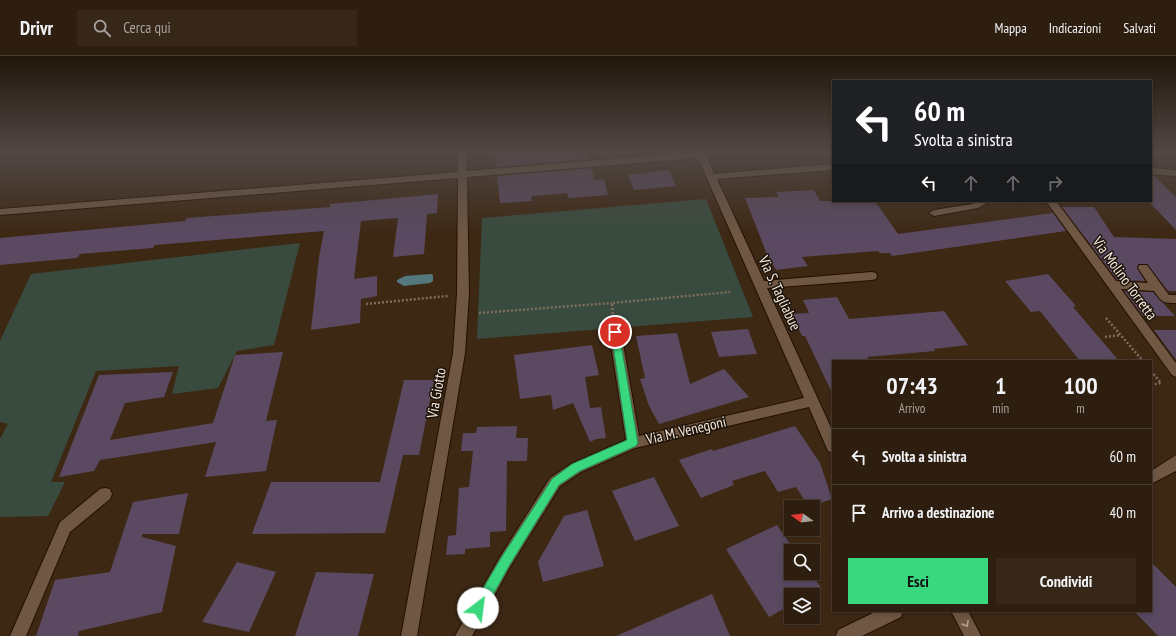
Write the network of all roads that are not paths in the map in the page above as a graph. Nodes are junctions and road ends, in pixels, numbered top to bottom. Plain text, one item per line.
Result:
1 (401, 179) edge
2 (463, 179) edge
3 (712, 179) edge
4 (983, 202) edge
5 (1052, 202) edge
6 (0, 212) edge
7 (934, 213) dead end
8 (1143, 268) dead end
9 (872, 276) dead end
10 (760, 285) junction
11 (1111, 285) junction
12 (1157, 287) junction
13 (1176, 299) edge
14 (615, 332) road end
15 (1176, 372) edge
16 (812, 401) junction
17 (633, 443) junction
18 (832, 445) edge
19 (1174, 466) edge
20 (1152, 477) edge
21 (105, 494) dead end
22 (893, 612) edge
23 (960, 612) edge
24 (18, 636) edge
25 (409, 636) edge
26 (463, 636) edge
27 (844, 636) edge
28 (973, 636) edge

1 - 6 street
2 - 25 street, Via Giotto
3 - 10 street, Via S. Tagliabue
4 - 7 street
5 - 11 street, Via Molino Torretta
8 - 12 street
9 - 10 street
10 - 16 street, Via S. Tagliabue
11 - 12 street
11 - 15 street, Via Molino Torretta
12 - 13 street
14 - 17 street
16 - 17 street, Via M. Venegoni
16 - 18 street, Via S. Tagliabue
17 - 26 street, Via M. Venegoni
19 - 20 street
21 - 24 street
22 - 27 street
23 -> 28 street

